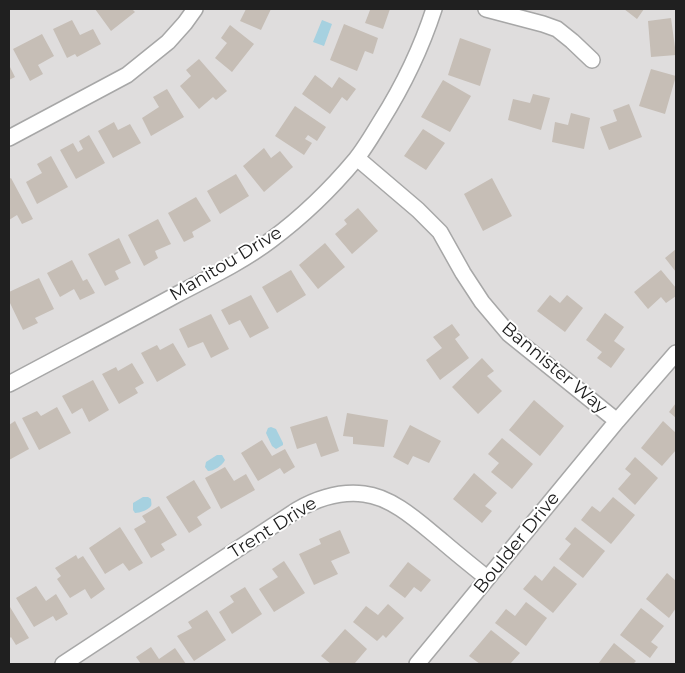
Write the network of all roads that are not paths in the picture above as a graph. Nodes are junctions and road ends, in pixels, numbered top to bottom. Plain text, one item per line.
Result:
1 (195, 9) edge
2 (434, 9) edge
3 (486, 9) edge
4 (592, 60) dead end
5 (9, 138) edge
6 (356, 158) junction
7 (676, 353) edge
8 (9, 384) edge
9 (617, 421) junction
10 (487, 578) junction
11 (63, 664) edge
12 (417, 664) edge

1 - 5 street
2 - 6 street, Manitou Drive
3 - 4 street
6 - 8 street, Manitou Drive
6 - 9 street, Bannister Way
7 - 9 street, Boulder Drive
9 - 10 street, Boulder Drive
10 - 11 street, Trent Drive
10 - 12 street, Boulder Drive

